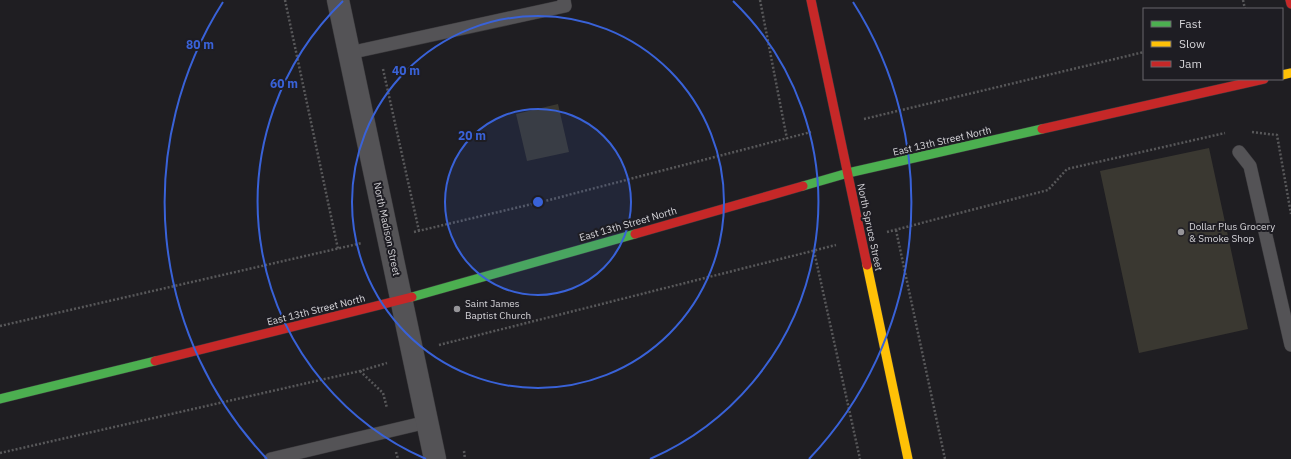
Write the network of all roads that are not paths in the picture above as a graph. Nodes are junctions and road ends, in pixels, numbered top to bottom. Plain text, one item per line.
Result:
1 (338, 0) edge
2 (564, 0) edge
3 (810, 0) edge
4 (1290, 0) edge
5 (1291, 4) edge
6 (349, 53) junction
7 (1260, 80) edge
8 (1239, 152) dead end
9 (848, 173) junction
10 (402, 300) junction
11 (1288, 315) edge
12 (1291, 345) edge
13 (0, 399) edge
14 (427, 422) junction
15 (271, 459) edge
16 (435, 459) edge
17 (908, 459) edge

1 - 6 street, North Madison Street
2 - 6 lane
3 - 9 main road, North Spruce Street
4 - 5 main road
6 - 10 street, North Madison Street
7 - 9 main road, East 13th Street North
8 - 11 lane
9 - 10 main road, East 13th Street North
9 - 17 main road, North Spruce Street
10 - 13 main road, East 13th Street North
10 - 14 street, North Madison Street
11 - 12 lane
14 - 15 lane
14 - 16 street, North Madison Street

